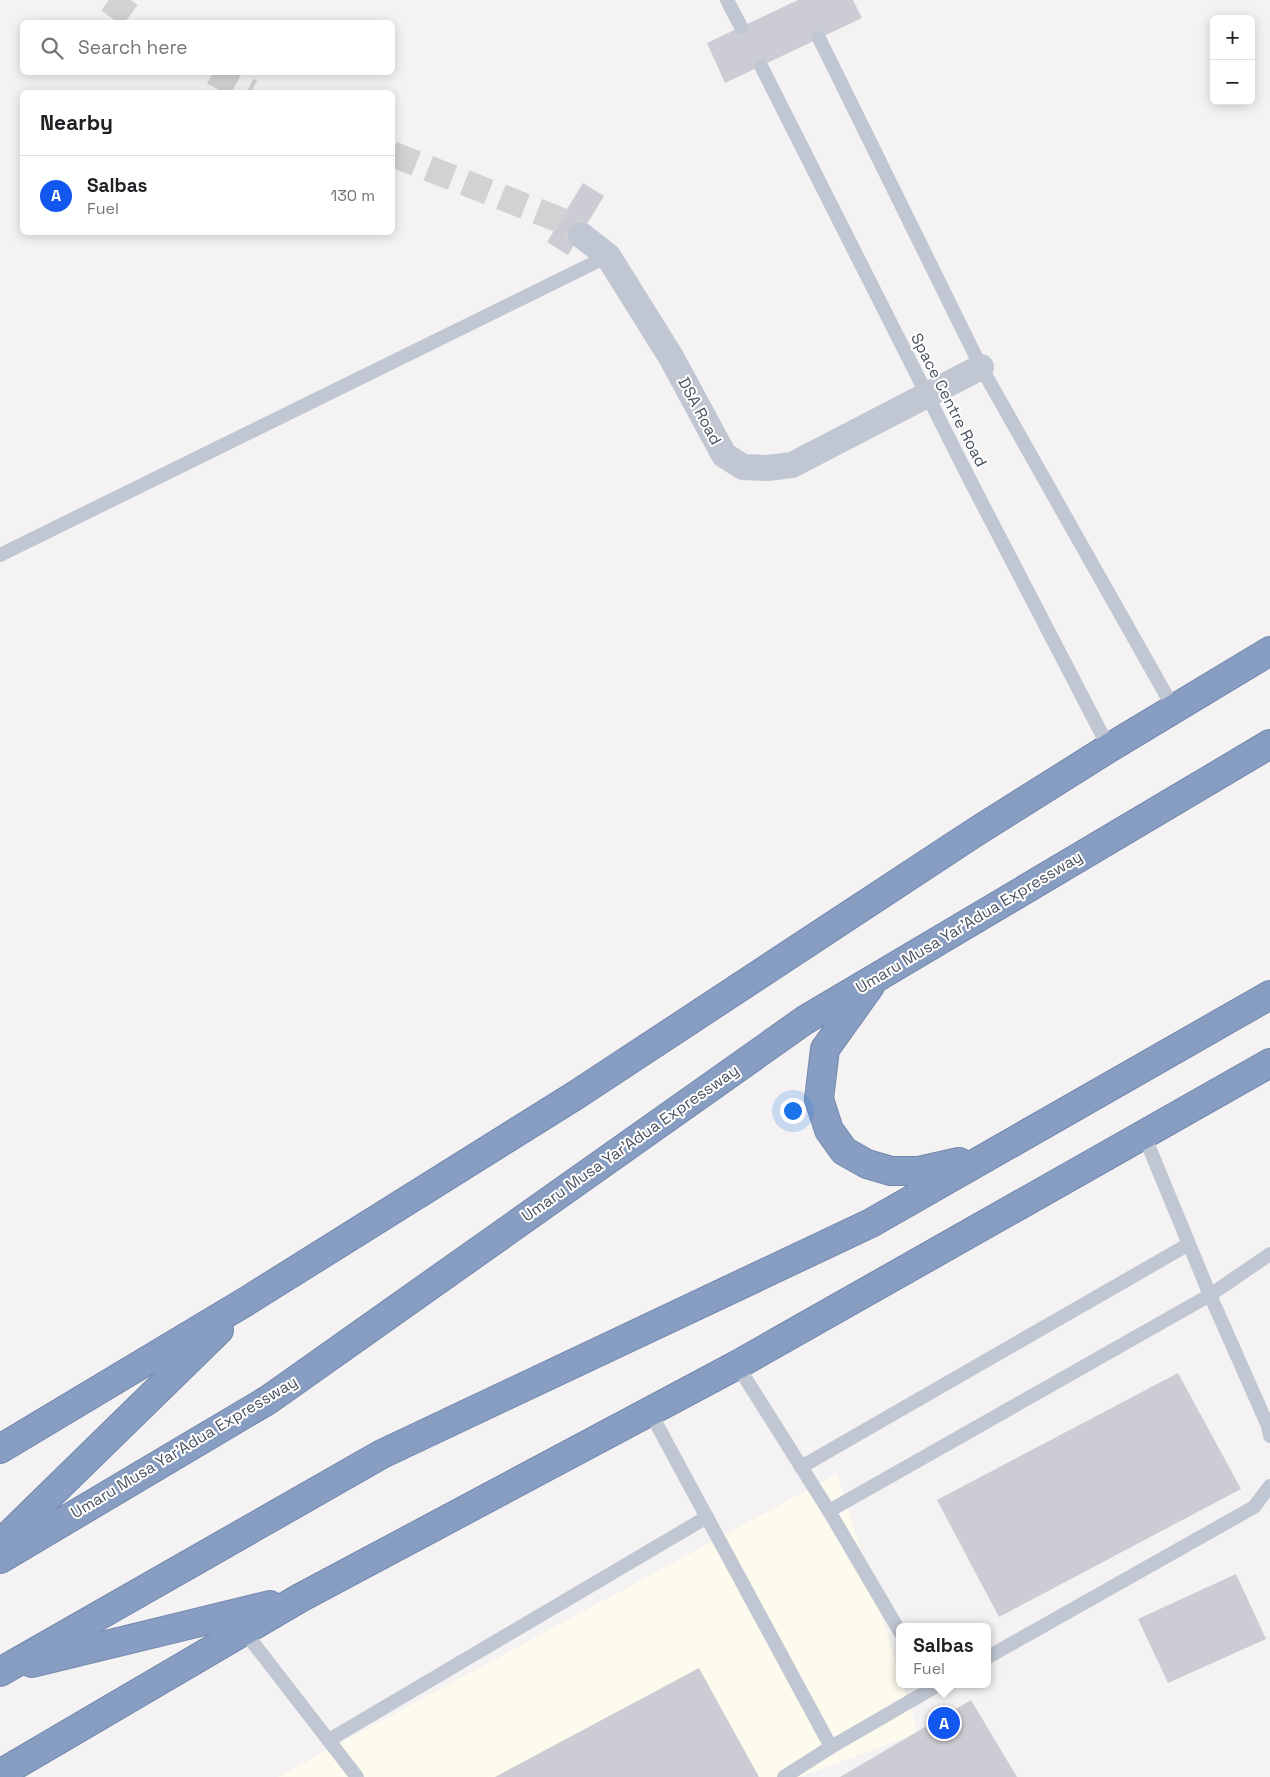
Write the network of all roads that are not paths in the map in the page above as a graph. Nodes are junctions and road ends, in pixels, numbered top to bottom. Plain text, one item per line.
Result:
1 (728, 0) edge
2 (741, 27) dead end
3 (819, 38) dead end
4 (761, 66) dead end
5 (580, 235) tunnel mouth
6 (608, 256) junction
7 (981, 366) junction
8 (927, 395) junction
9 (0, 555) edge
10 (1270, 651) edge
11 (1174, 709) junction
12 (1270, 744) edge
13 (1109, 748) junction
14 (877, 977) junction
15 (1270, 995) edge
16 (1270, 1062) edge
17 (1144, 1135) junction
18 (988, 1156) junction
19 (1189, 1244) junction
20 (1270, 1254) edge
21 (1210, 1295) junction
22 (250, 1299) junction
23 (737, 1365) junction
24 (650, 1412) junction
25 (1270, 1436) edge
26 (0, 1448) edge
27 (801, 1467) junction
28 (1270, 1486) edge
29 (829, 1511) junction
30 (707, 1517) junction
31 (0, 1544) edge
32 (0, 1559) edge
33 (300, 1598) junction
34 (896, 1625) edge
35 (244, 1631) junction
36 (991, 1655) edge
37 (1, 1671) edge
38 (930, 1688) edge
39 (329, 1740) junction
40 (831, 1747) junction
41 (0, 1774) edge
42 (357, 1777) edge
43 (784, 1777) edge

1 - 2 lane
3 - 7 lane
4 - 8 lane, Space Centre Road
5 - 6 street, DSA Road
6 - 8 street, DSA Road
6 - 9 lane
7 - 8 street, DSA Road
7 - 11 lane
8 - 13 lane, Space Centre Road
10 - 11 highway
11 - 13 highway
12 - 14 highway, Umaru Musa Yar'Adua Expressway
13 - 22 highway
14 - 18 highway
14 - 32 highway, Umaru Musa Yar'Adua Expressway
15 - 18 highway
16 - 17 highway
17 - 19 lane
17 - 23 highway
18 - 37 highway
19 - 21 lane
19 - 27 lane
20 - 21 lane
21 - 25 lane
21 - 29 lane
22 - 26 highway
22 - 31 highway
23 - 24 highway
23 - 27 lane
24 - 30 lane
24 - 33 highway
27 - 29 lane
28 - 36 lane
29 - 34 lane
30 - 39 lane
30 - 40 lane
33 - 35 highway
33 - 37 highway
35 - 39 lane
35 - 41 highway
38 - 40 lane
39 - 42 lane
40 - 43 lane

